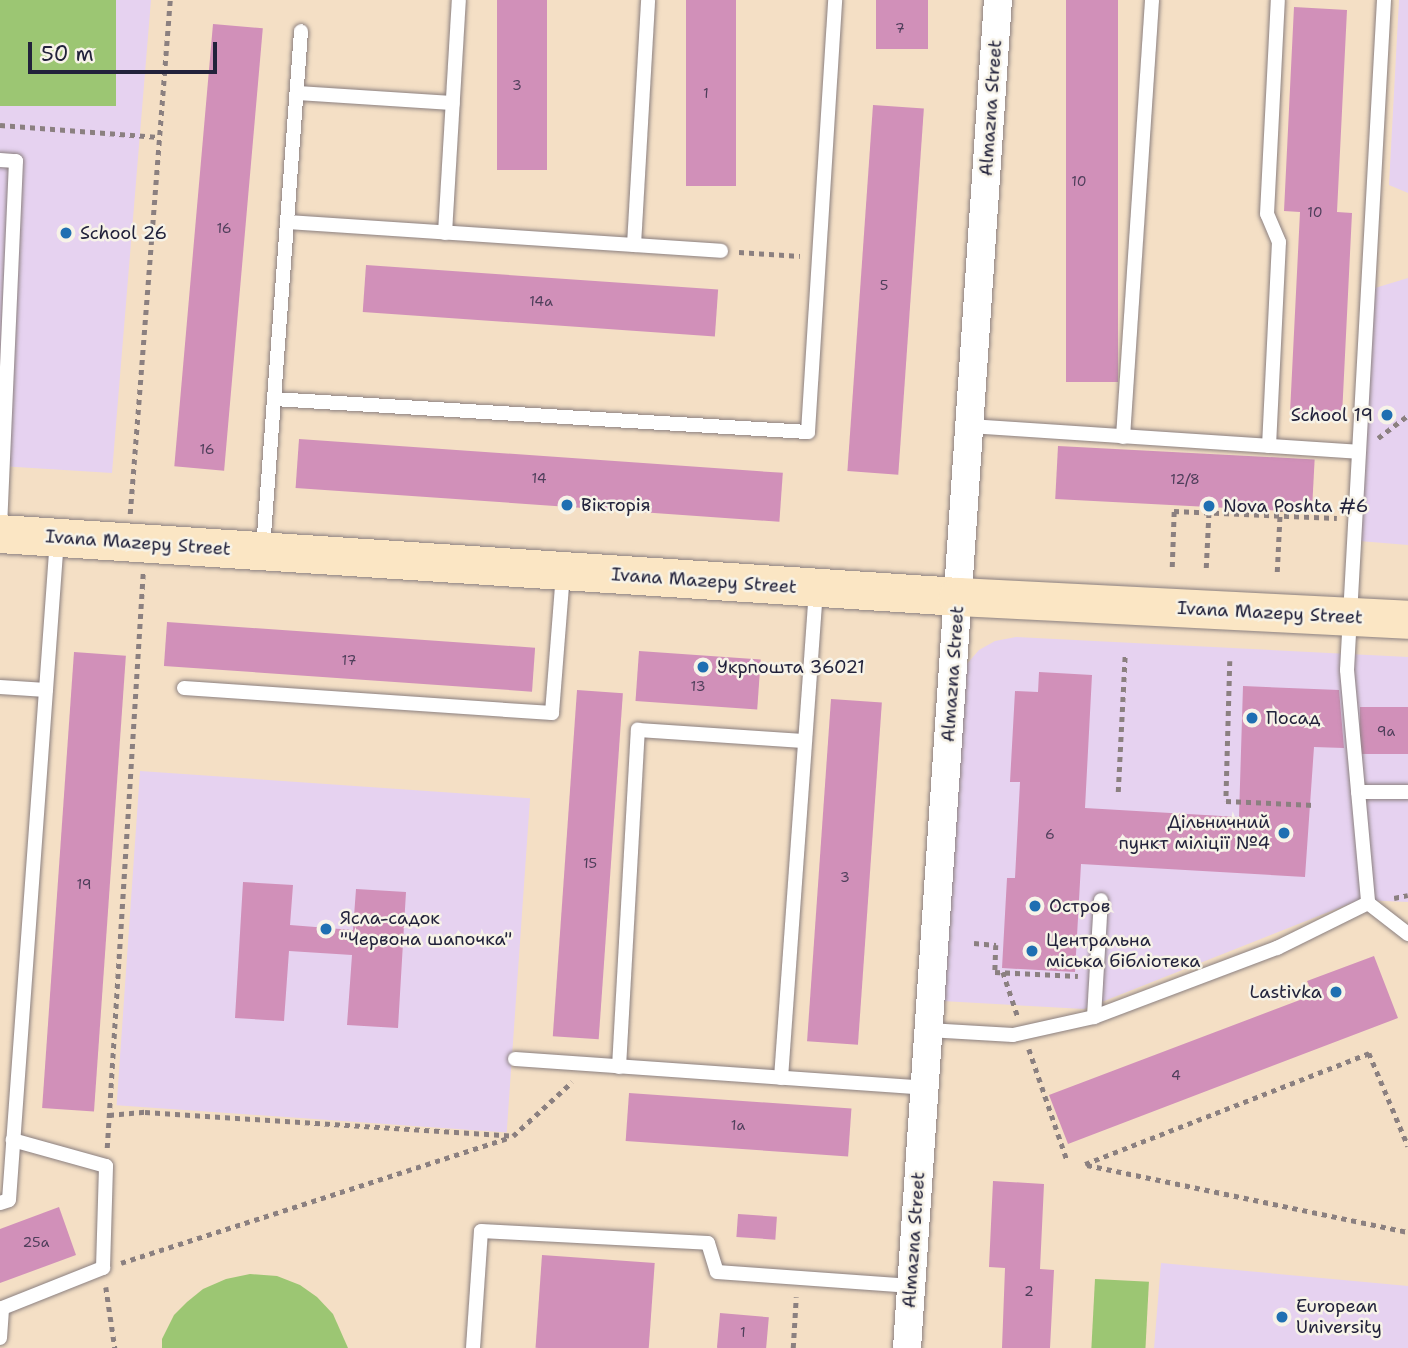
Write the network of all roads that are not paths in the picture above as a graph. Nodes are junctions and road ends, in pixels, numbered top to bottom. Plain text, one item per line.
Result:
1 (459, 0) edge
2 (648, 0) edge
3 (835, 0) edge
4 (998, 0) edge
5 (1152, 0) edge
6 (1278, 0) edge
7 (1384, 0) edge
8 (301, 31) dead end
9 (297, 93) junction
10 (453, 103) junction
11 (0, 160) edge
12 (288, 222) junction
13 (445, 233) junction
14 (634, 245) junction
15 (721, 251) road end
16 (274, 399) junction
17 (970, 426) junction
18 (3, 427) edge
19 (1124, 437) junction
20 (1269, 446) junction
21 (1358, 452) junction
22 (0, 532) edge
23 (57, 538) junction
24 (263, 552) junction
25 (563, 571) junction
26 (816, 588) junction
27 (958, 597) junction
28 (1348, 617) junction
29 (1408, 620) edge
30 (0, 687) edge
31 (184, 688) dead end
32 (46, 690) junction
33 (804, 741) junction
34 (1358, 792) junction
35 (1408, 792) edge
36 (1101, 901) dead end
37 (1368, 903) junction
38 (1408, 934) edge
39 (1094, 1017) junction
40 (928, 1030) junction
41 (515, 1059) dead end
42 (619, 1067) junction
43 (781, 1077) junction
44 (925, 1088) junction
45 (13, 1140) junction
46 (0, 1203) edge
47 (911, 1286) junction
48 (1, 1309) edge
49 (0, 1338) edge
50 (473, 1348) edge
51 (907, 1348) edge

1 - 10 lane
2 - 14 lane
3 - 16 lane
4 - 17 street, Almazna Street
5 - 19 lane
6 - 20 lane
7 - 21 lane
8 - 9 lane
9 - 10 lane
9 - 12 lane
10 - 13 lane
11 - 18 lane
12 - 13 lane
12 - 16 lane
13 - 14 lane
14 - 15 lane
16 - 24 lane
17 - 19 lane
17 - 27 street, Almazna Street
18 - 22 lane
19 - 20 lane
20 - 21 lane
21 - 28 lane
22 - 23 main road, Ivana Mazepy Street
23 - 24 main road, Ivana Mazepy Street
23 - 32 lane
24 - 25 main road, Ivana Mazepy Street
25 - 26 main road, Ivana Mazepy Street
25 - 31 lane
26 - 27 main road, Ivana Mazepy Street
26 - 33 lane
27 - 28 main road, Ivana Mazepy Street
27 - 40 street, Almazna Street
28 - 29 main road, Ivana Mazepy Street
28 - 34 lane
30 - 32 lane
32 - 45 lane
33 - 42 lane
33 - 43 lane
34 - 35 lane
34 - 37 lane
36 - 39 lane
37 - 38 lane
37 - 39 lane
39 - 40 lane
40 - 44 street, Almazna Street
41 - 42 lane
42 - 43 lane
43 - 44 lane
44 - 47 street, Almazna Street
45 - 46 lane
45 - 48 lane
47 - 50 lane
47 - 51 street, Almazna Street
48 - 49 lane

